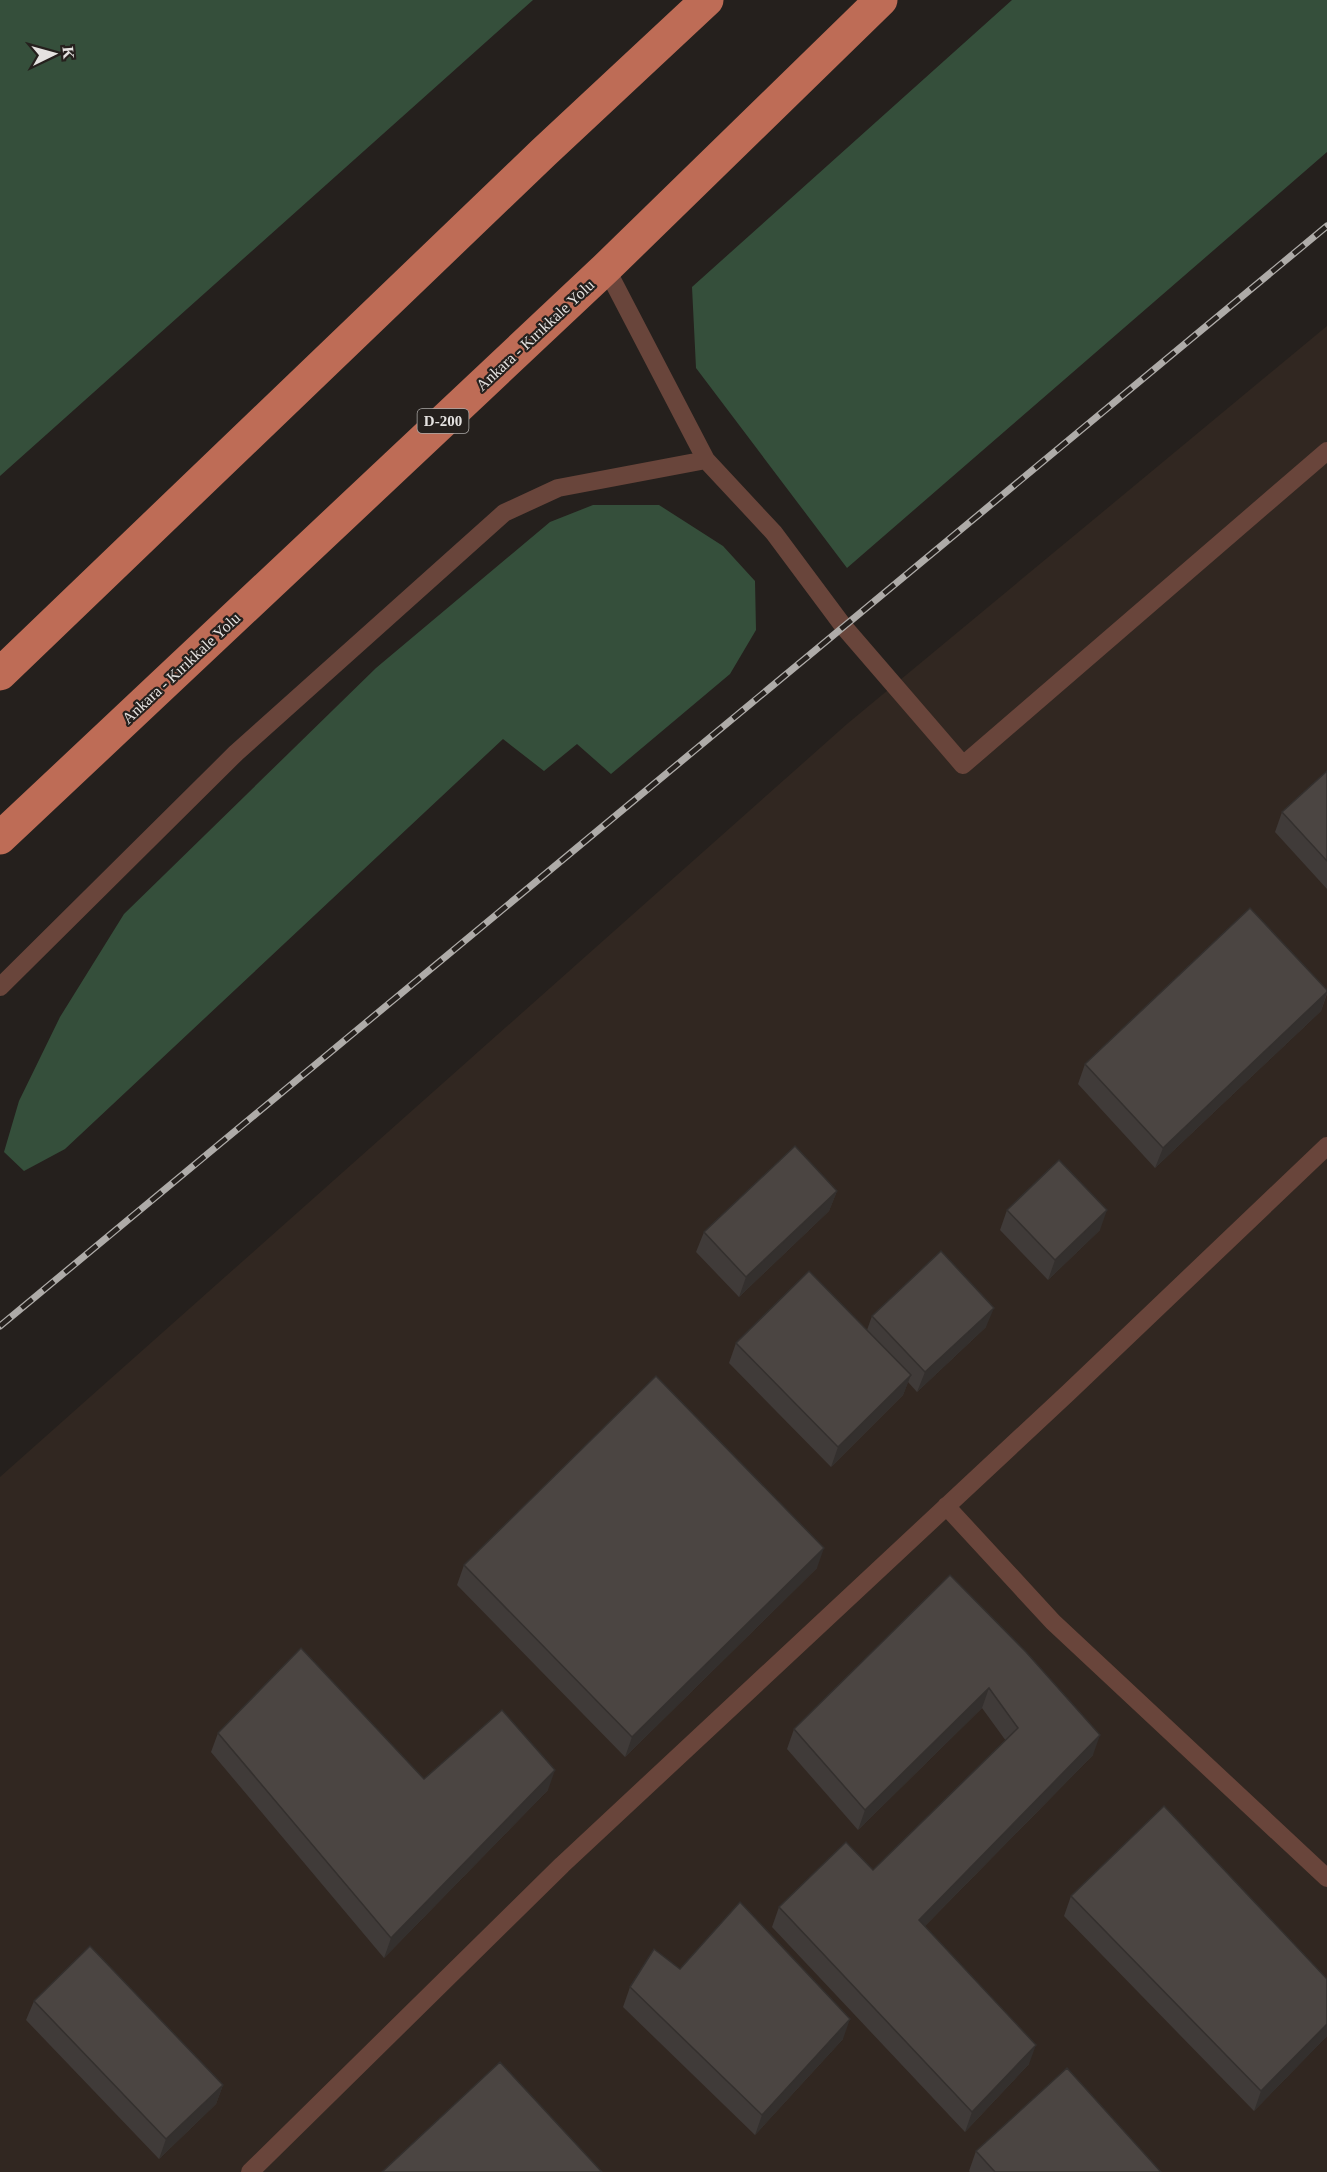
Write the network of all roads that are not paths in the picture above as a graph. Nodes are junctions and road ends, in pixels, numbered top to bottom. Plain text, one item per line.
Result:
1 (707, 0) edge
2 (881, 0) edge
3 (606, 268) junction
4 (1327, 451) edge
5 (706, 460) junction
6 (0, 674) edge
7 (0, 838) edge
8 (0, 987) edge
9 (1327, 1146) edge
10 (946, 1506) junction
11 (1327, 1878) edge
12 (250, 2172) edge

1 - 6 highway
2 - 3 highway, Ankara - Kırıkkale Yolu / D-200
3 - 5 lane
3 - 7 highway, Ankara - Kırıkkale Yolu / D-200
4 - 5 lane
5 - 8 lane
9 - 10 lane
10 - 11 lane
10 - 12 lane

